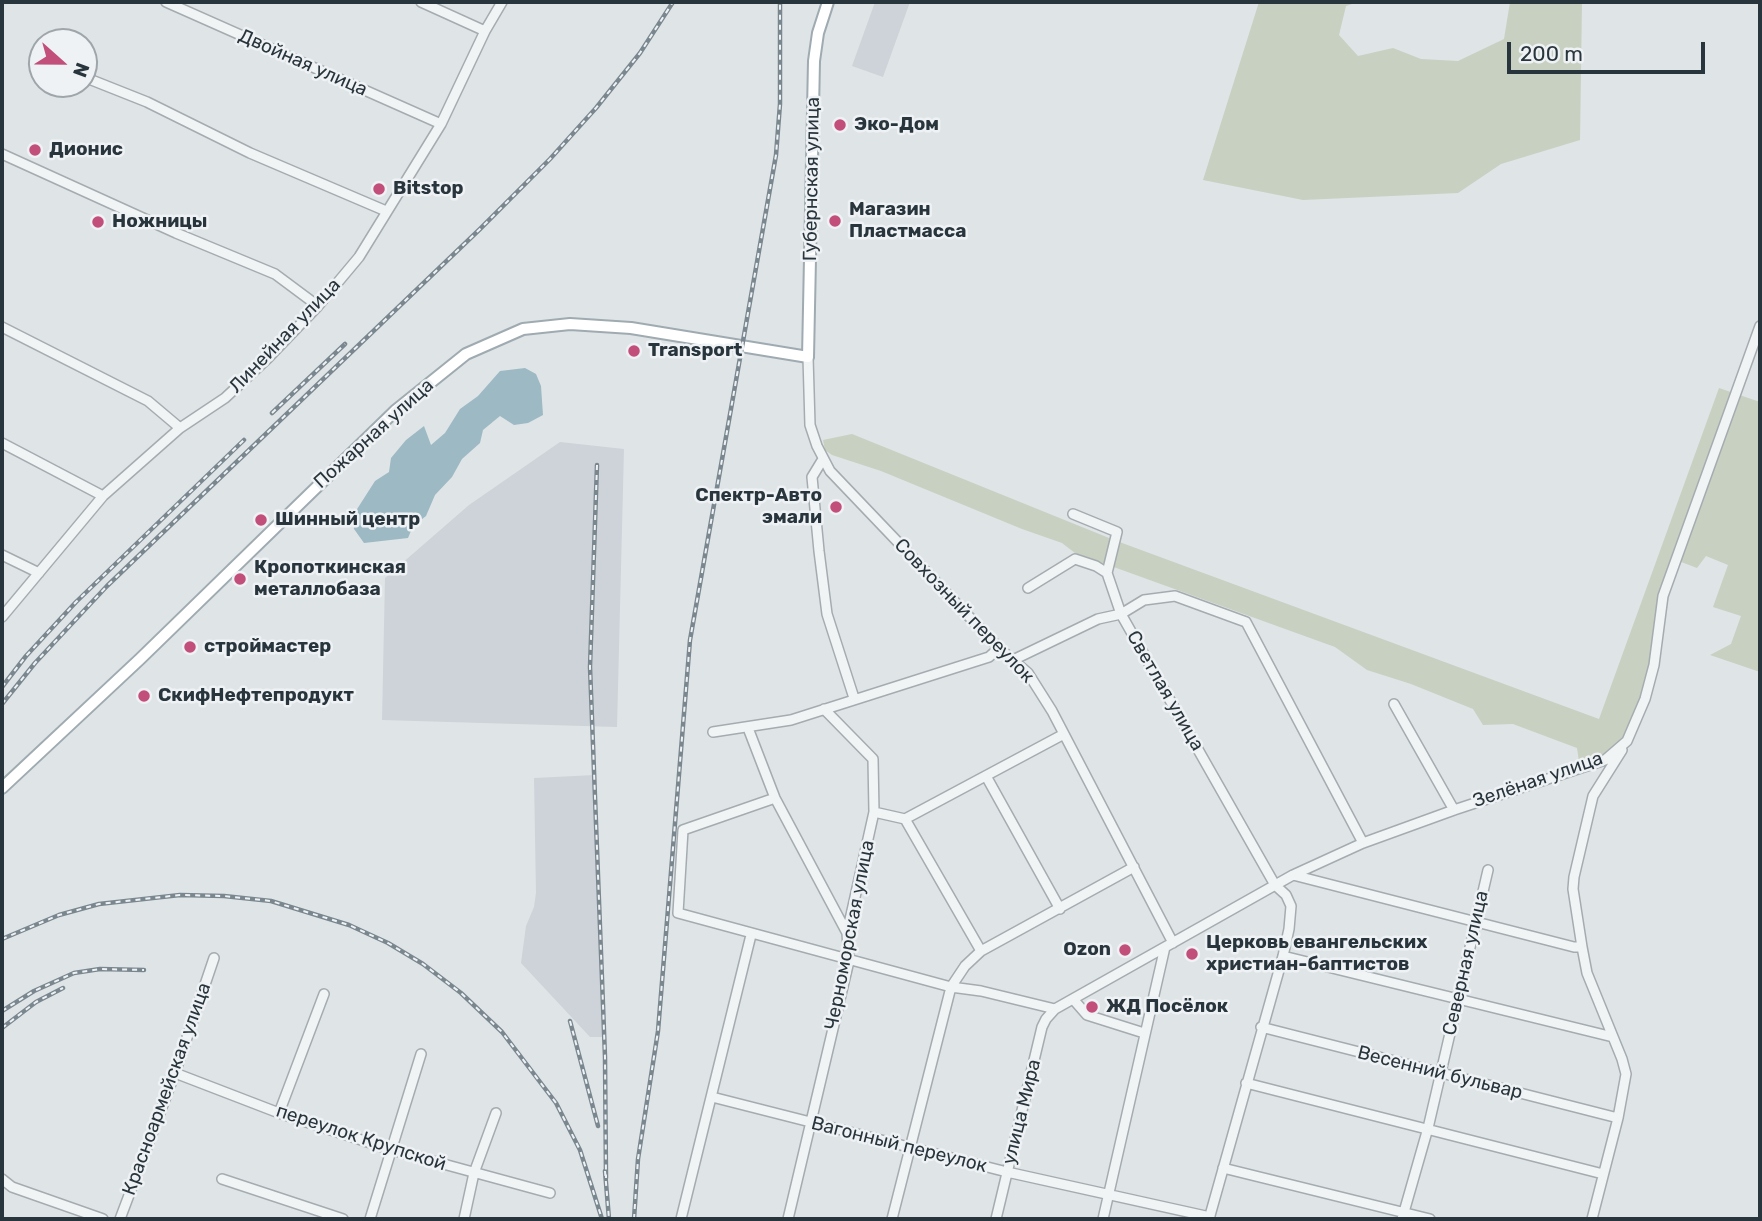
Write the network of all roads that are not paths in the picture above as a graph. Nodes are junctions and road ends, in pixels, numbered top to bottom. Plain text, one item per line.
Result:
1 (166, 2) edge
2 (421, 2) edge
3 (502, 2) edge
4 (828, 2) edge
5 (485, 31) junction
6 (98, 83) edge
7 (441, 124) junction
8 (2, 154) edge
9 (386, 211) junction
10 (318, 306) junction
11 (1760, 326) edge
12 (2, 327) edge
13 (808, 357) junction
14 (180, 428) junction
15 (2, 443) edge
16 (823, 459) junction
17 (103, 496) junction
18 (1073, 514) dead end
19 (2, 555) edge
20 (39, 573) junction
21 (1107, 573) junction
22 (1028, 588) dead end
23 (1121, 614) junction
24 (2, 617) edge
25 (999, 648) junction
26 (1013, 660) junction
27 (854, 698) junction
28 (1394, 704) dead end
29 (824, 709) junction
30 (748, 727) junction
31 (713, 732) dead end
32 (1064, 734) junction
33 (1627, 741) junction
34 (986, 776) junction
35 (2, 788) edge
36 (775, 798) junction
37 (1454, 810) junction
38 (874, 812) junction
39 (905, 819) junction
40 (1363, 843) junction
41 (1134, 867) junction
42 (1488, 870) dead end
43 (1293, 875) junction
44 (1275, 885) junction
45 (1060, 909) junction
46 (1475, 923) junction
47 (848, 933) junction
48 (751, 935) junction
49 (1169, 945) junction
50 (1578, 947) junction
51 (981, 951) junction
52 (1283, 956) junction
53 (214, 958) dead end
54 (849, 961) junction
55 (951, 987) junction
56 (324, 994) dead end
57 (1073, 999) junction
58 (1458, 1000) junction
59 (1055, 1009) junction
60 (1261, 1027) junction
61 (1144, 1033) junction
62 (1612, 1037) junction
63 (421, 1054) dead end
64 (175, 1073) junction
65 (1440, 1073) junction
66 (1247, 1083) junction
67 (712, 1097) junction
68 (279, 1112) junction
69 (496, 1113) dead end
70 (1618, 1118) junction
71 (811, 1123) junction
72 (1428, 1128) junction
73 (908, 1147) junction
74 (392, 1150) junction
75 (1223, 1168) junction
76 (1007, 1172) junction
77 (474, 1173) junction
78 (1603, 1174) junction
79 (2, 1179) edge
80 (222, 1179) dead end
81 (550, 1193) dead end
82 (1109, 1195) junction
83 (1403, 1216) edge
84 (1209, 1218) edge
85 (103, 1219) edge
86 (120, 1219) edge
87 (343, 1219) edge
88 (370, 1219) edge
89 (464, 1219) edge
90 (681, 1219) edge
91 (788, 1219) edge
92 (892, 1219) edge
93 (996, 1219) edge
94 (1103, 1219) edge
95 (1430, 1219) edge
96 (1592, 1219) edge

1 - 7 street, Двойная улица
2 - 5 street
3 - 5 street, Линейная улица
4 - 13 main road, Губернская улица
5 - 7 street, Линейная улица
6 - 9 street
7 - 9 street, Линейная улица
8 - 10 street
9 - 10 street, Линейная улица
10 - 14 street, Линейная улица
11 - 33 street, Зелёная улица
12 - 14 street
13 - 16 street, Совхозный переулок
13 - 35 main road, Пожарная улица
14 - 17 street, Линейная улица
15 - 17 street
16 - 25 street, Совхозный переулок
16 - 27 street
17 - 20 street, Линейная улица
18 - 21 street
19 - 20 street
20 - 24 street, Линейная улица
21 - 22 street
21 - 23 street, Светлая улица
23 - 26 street
23 - 40 street
23 - 44 street, Светлая улица
25 - 26 street, Совхозный переулок
25 - 27 street
26 - 32 street, Совхозный переулок
27 - 29 street
28 - 37 street
29 - 30 street
29 - 38 street, Черноморская улица
30 - 31 street
30 - 36 street
32 - 34 street
32 - 41 street, Совхозный переулок
33 - 37 street, Зелёная улица
33 - 50 street
34 - 39 street
34 - 45 street
36 - 47 street
36 - 48 street
37 - 40 street, Зелёная улица
38 - 39 street
38 - 47 street, Черноморская улица
39 - 51 street
40 - 43 street, Зелёная улица
41 - 45 street
41 - 49 street, Совхозный переулок
42 - 46 street, Северная улица
43 - 44 street, Зелёная улица
43 - 46 street
44 - 49 street, Зелёная улица
44 - 52 street, Светлая улица
45 - 51 street
46 - 50 street
46 - 58 street, Северная улица
47 - 54 street, Черноморская улица
48 - 54 street
48 - 67 street
49 - 57 street, Зелёная улица
49 - 61 street
50 - 62 street
51 - 55 street
52 - 58 street
52 - 60 street, Светлая улица
53 - 64 street, Красноармейская улица
54 - 55 street
54 - 71 street, Черноморская улица
55 - 59 street
55 - 73 street
56 - 68 street
57 - 59 street, Зелёная улица
57 - 61 street
58 - 62 street
58 - 65 street, Северная улица
59 - 76 street, улица Мира
60 - 65 street, Весенний бульвар
60 - 66 street, Светлая улица
61 - 82 street
62 - 70 street
63 - 74 street
64 - 68 street, переулок Крупской
64 - 86 street, Красноармейская улица
65 - 70 street, Весенний бульвар
65 - 72 street, Северная улица
66 - 72 street
66 - 75 street, Светлая улица
67 - 71 street, Вагонный переулок
67 - 90 street
68 - 74 street, переулок Крупской
69 - 77 street
70 - 78 street
71 - 73 street, Вагонный переулок
71 - 91 street, Черноморская улица
72 - 78 street
72 - 83 street, Северная улица
73 - 76 street, Вагонный переулок
73 - 92 street
74 - 77 street, переулок Крупской
74 - 88 street
75 - 83 street
75 - 84 street, Светлая улица
76 - 82 street, Вагонный переулок
76 - 93 street, улица Мира
77 - 81 street, переулок Крупской
77 - 89 street
78 - 96 street
79 - 85 street
80 - 87 street
82 - 84 street, Вагонный переулок
82 - 94 street
83 - 95 street

